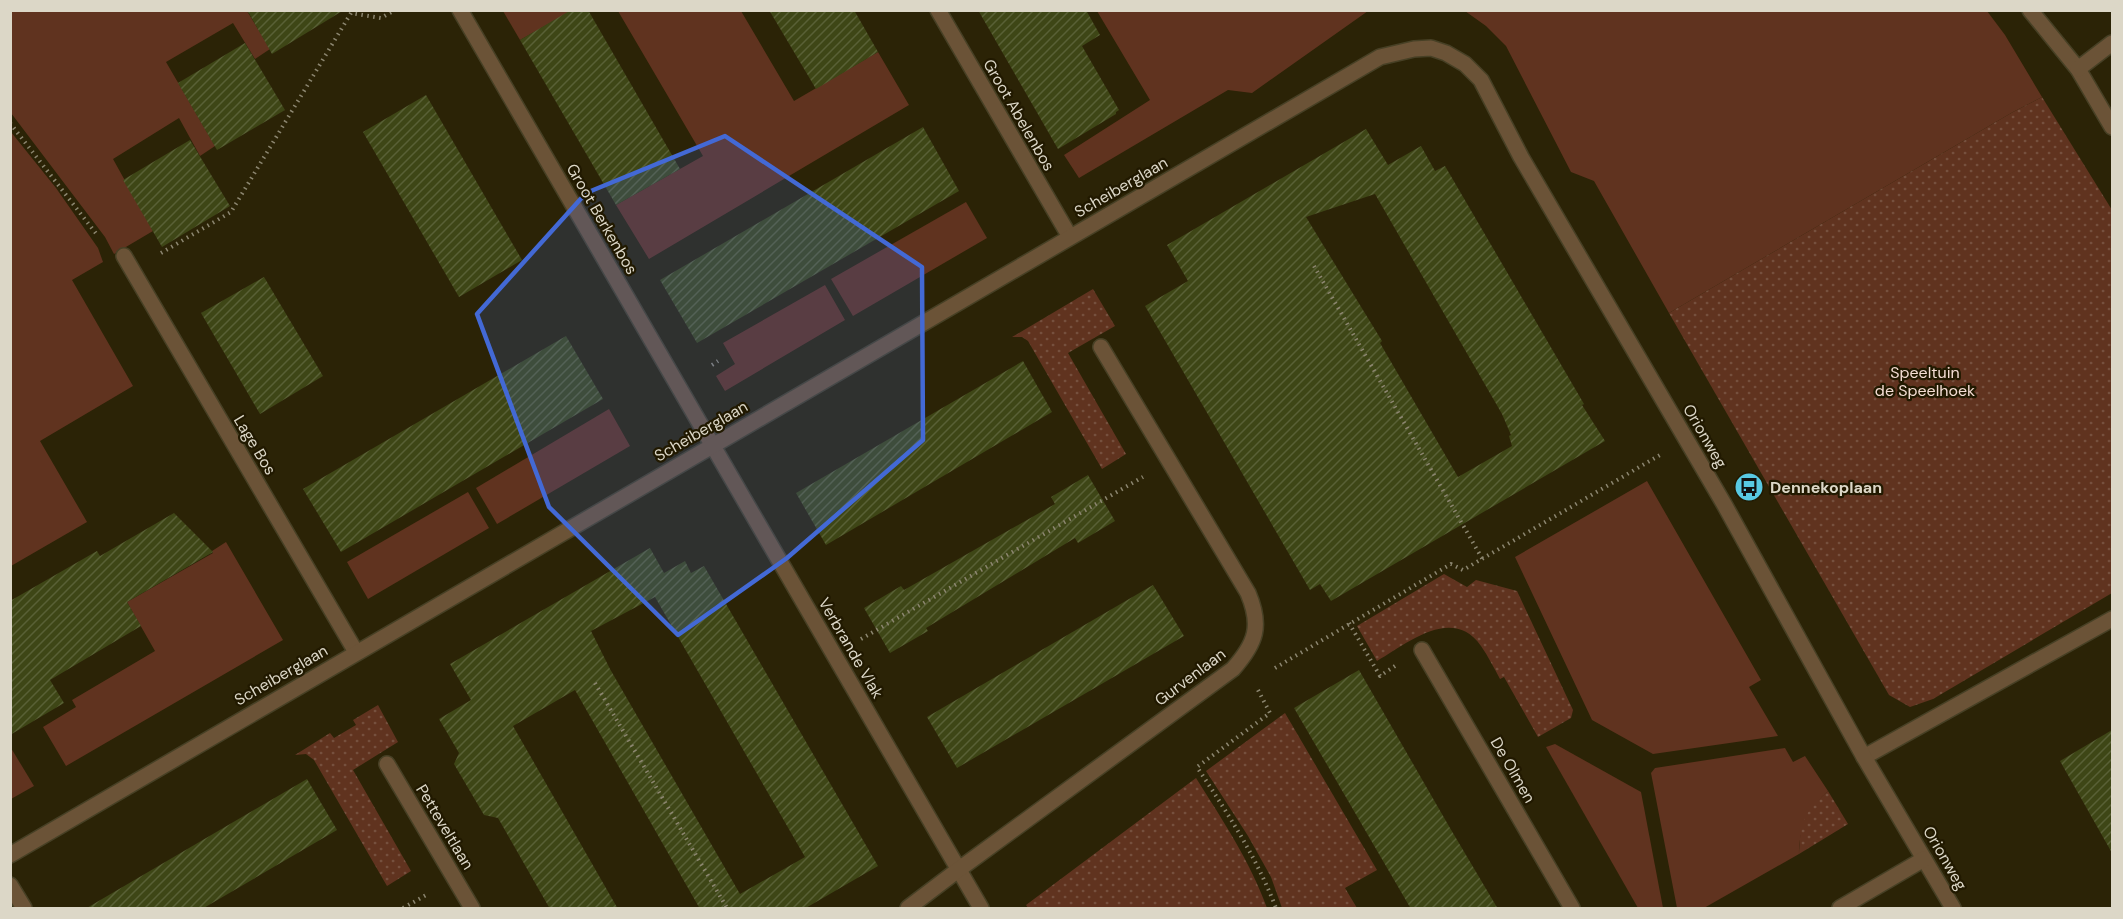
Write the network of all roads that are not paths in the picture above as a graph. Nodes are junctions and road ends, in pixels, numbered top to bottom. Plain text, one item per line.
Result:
1 (460, 10) edge
2 (938, 10) edge
3 (2030, 10) edge
4 (2112, 43) edge
5 (1414, 49) joint
6 (2078, 69) junction
7 (2112, 128) edge
8 (1070, 237) junction
9 (124, 256) road end
10 (1101, 347) dead end
11 (713, 445) junction
12 (2111, 624) edge
13 (1422, 650) dead end
14 (356, 652) junction
15 (1864, 757) junction
16 (387, 764) dead end
17 (10, 855) edge
18 (1924, 859) junction
19 (958, 870) junction
20 (10, 885) edge
21 (24, 909) edge
22 (472, 909) edge
23 (908, 909) edge
24 (981, 909) edge
25 (1572, 909) edge
26 (1840, 909) edge
27 (1953, 909) edge

1 - 11 street, Groot Berkenbos
2 - 8 street, Groot Abelenbos
3 - 6 street
4 - 6 street
5 - 8 street, Scheiberglaan
5 - 15 street, Orionweg
6 - 7 street
8 - 11 street, Scheiberglaan
9 - 14 street, Lage Bos
10 - 19 street, Gurvenlaan
11 - 14 street, Scheiberglaan
11 - 19 street, Verbrande Vlak
12 - 15 street
13 - 25 street, De Olmen
14 - 17 street, Scheiberglaan
15 - 18 street, Orionweg
16 - 22 street, Petteveltlaan
18 - 26 street
18 - 27 street, Orionweg
19 - 23 street
19 - 24 street, Verbrande Vlak
20 - 21 street

